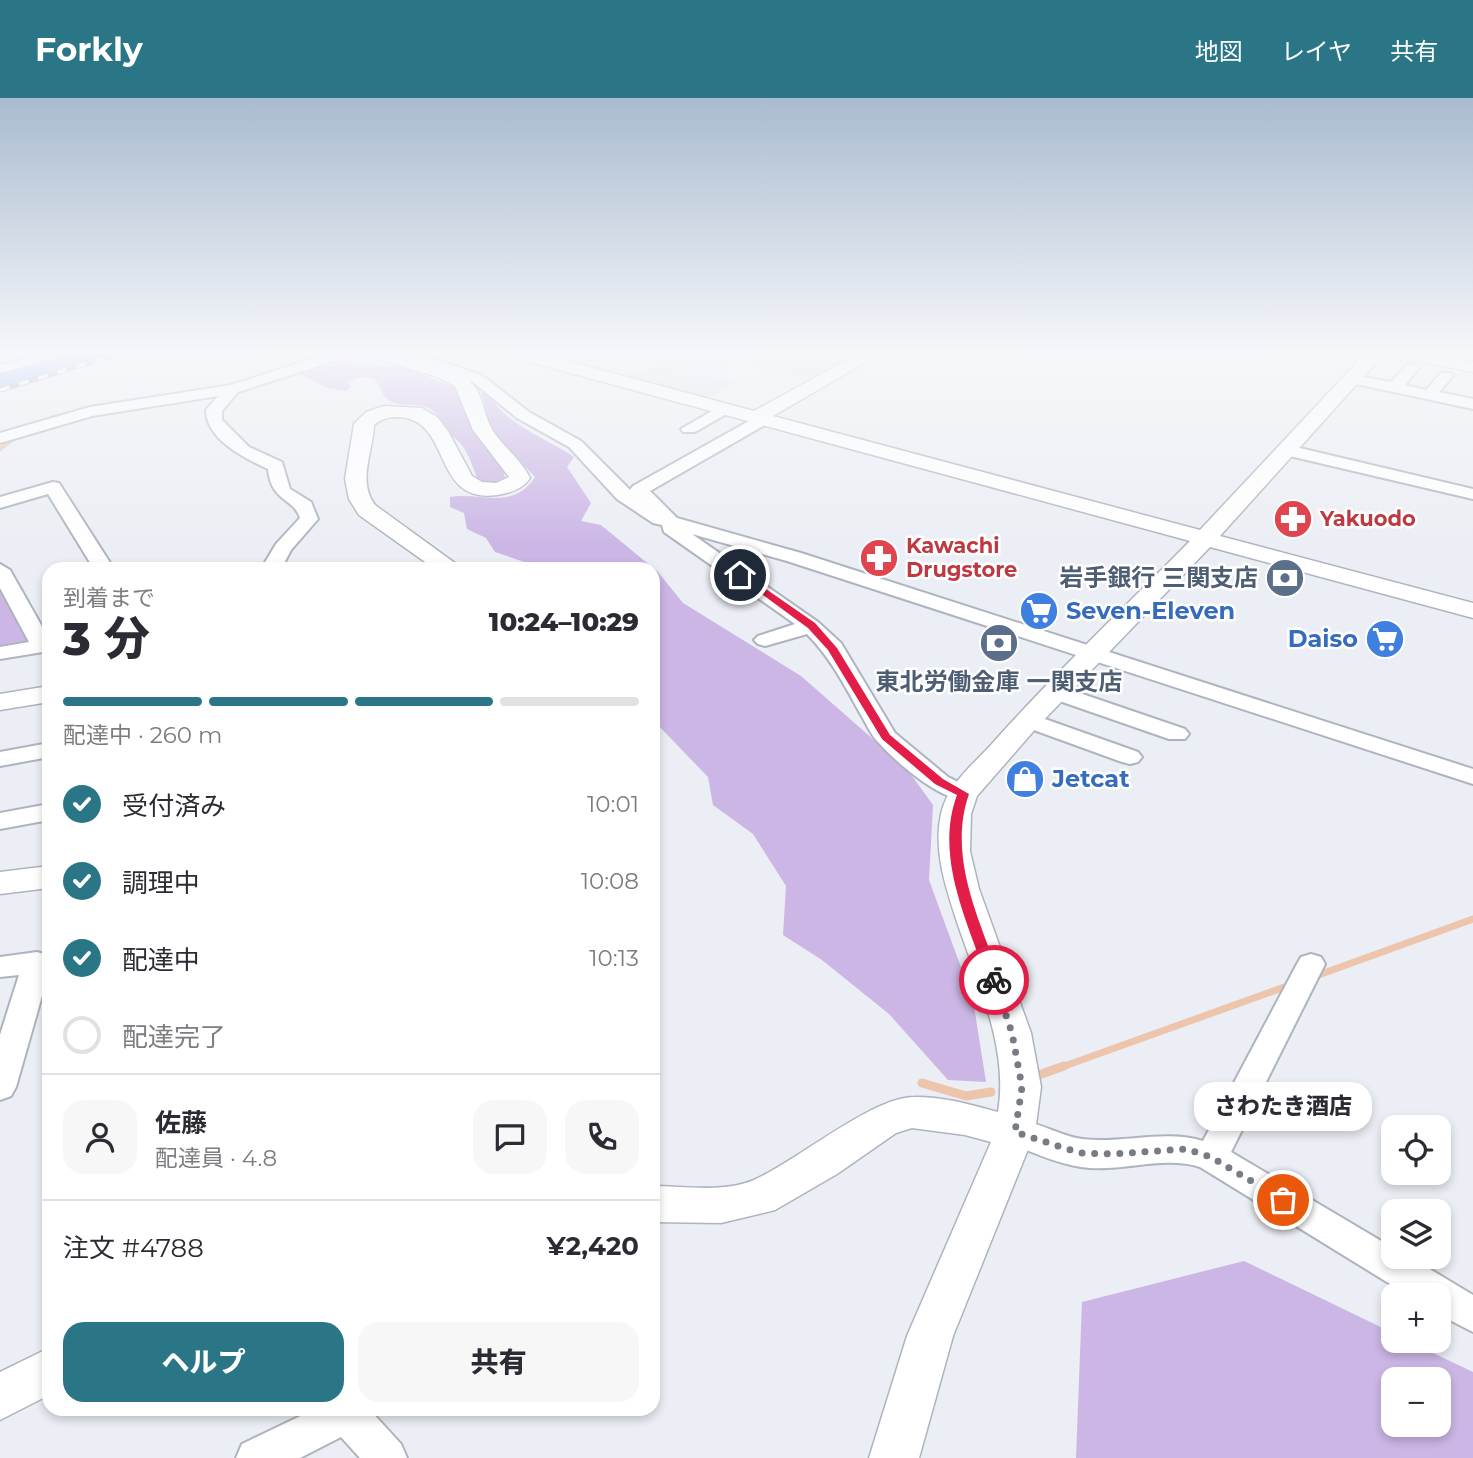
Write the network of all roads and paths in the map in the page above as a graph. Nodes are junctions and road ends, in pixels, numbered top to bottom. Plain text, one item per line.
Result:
1 (66, 418) edge
2 (214, 418) edge
3 (368, 418) edge
4 (429, 418) edge
5 (478, 418) edge
6 (529, 418) edge
7 (707, 418) edge
8 (756, 418) edge
9 (758, 418) edge
10 (1316, 418) edge
11 (689, 429) dead end
12 (7, 436) edge
13 (1287, 450) junction
14 (1473, 494) edge
15 (0, 503) edge
16 (671, 523) junction
17 (1205, 539) junction
18 (100, 562) edge
19 (275, 562) edge
20 (440, 562) edge
21 (2, 580) edge
22 (1473, 611) edge
23 (811, 625) junction
24 (765, 640) dead end
25 (42, 641) edge
26 (42, 646) edge
27 (0, 653) edge
28 (1093, 655) junction
29 (1056, 692) junction
30 (42, 695) edge
31 (0, 702) edge
32 (1028, 720) junction
33 (1177, 734) dead end
34 (42, 751) edge
35 (1130, 757) dead end
36 (0, 760) edge
37 (1473, 777) edge
38 (963, 794) junction
39 (42, 813) edge
40 (0, 821) edge
41 (42, 878) edge
42 (0, 883) edge
43 (1311, 964) dead end
44 (0, 967) edge
45 (6, 1054) edge
46 (0, 1087) edge
47 (1015, 1132) junction
48 (1211, 1157) junction
49 (660, 1203) edge
50 (1473, 1314) edge
51 (42, 1374) edge
52 (0, 1397) edge
53 (338, 1416) edge
54 (350, 1416) edge
55 (256, 1458) edge
56 (387, 1458) edge
57 (894, 1458) edge

1 - 12 street
2 - 19 street
3 - 20 street
4 - 5 street
6 - 16 street
7 - 11 street
8 - 16 street
9 - 17 street
10 - 13 street
13 - 14 street
13 - 17 street
15 - 18 street
16 - 23 street
16 - 28 street
17 - 22 street
17 - 28 street
21 - 25 street
23 - 24 street
23 - 38 street
26 - 27 street
28 - 29 street
28 - 37 street
29 - 32 street
29 - 33 street
30 - 31 street
32 - 35 street
32 - 38 street
34 - 36 street
38 - 47 street
39 - 40 street
41 - 42 street
43 - 48 street
44 - 45 street
45 - 46 street
47 - 48 street
47 - 49 street
47 - 57 street
48 - 50 street
51 - 52 street
53 - 55 street
54 - 56 street

